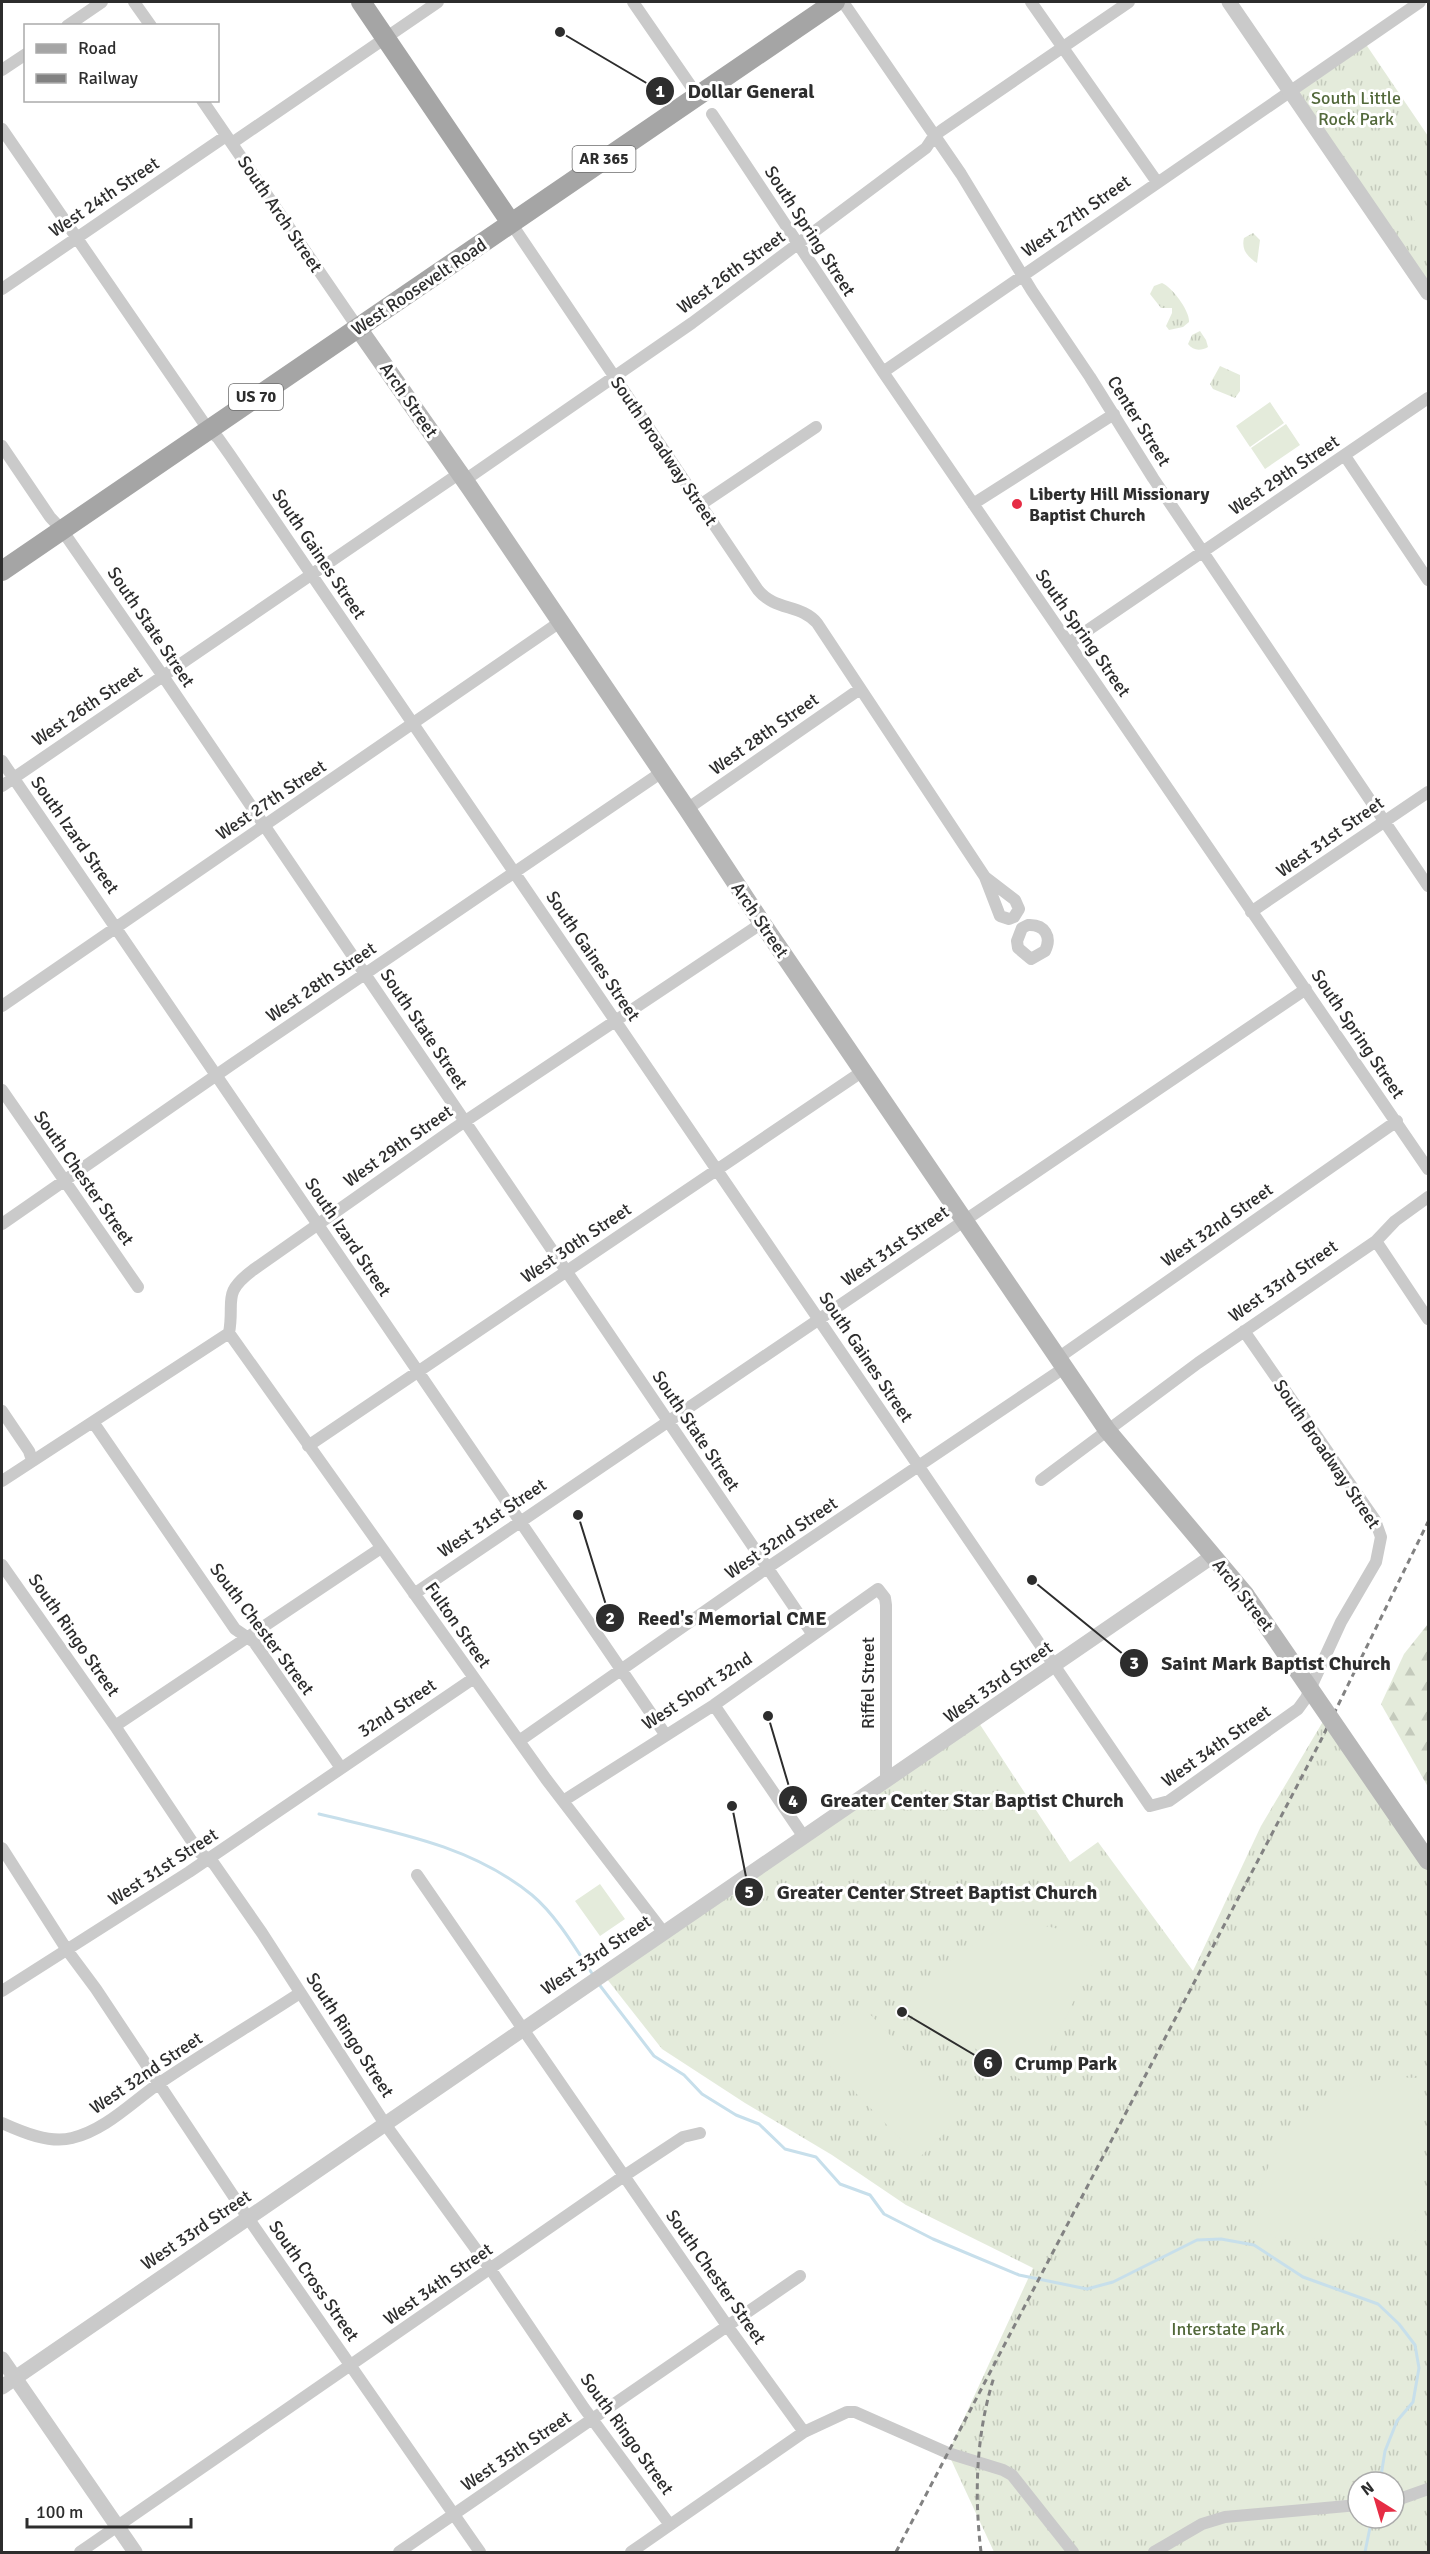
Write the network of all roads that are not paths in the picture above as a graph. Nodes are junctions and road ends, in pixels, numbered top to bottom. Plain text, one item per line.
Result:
1 (102, 2) edge
2 (134, 2) edge
3 (361, 2) edge
4 (438, 2) edge
5 (633, 2) edge
6 (835, 2) edge
7 (843, 2) edge
8 (1031, 2) edge
9 (1129, 2) edge
10 (1229, 2) edge
11 (1420, 2) edge
12 (70, 24) edge
13 (150, 24) edge
14 (386, 38) junction
15 (1062, 48) junction
16 (24, 55) edge
17 (2, 70) edge
18 (1290, 91) junction
19 (697, 95) junction
20 (203, 102) edge
21 (712, 114) dead end
22 (2, 129) edge
23 (934, 136) junction
24 (229, 140) junction
25 (1157, 182) junction
26 (511, 223) junction
27 (76, 238) junction
28 (797, 245) junction
29 (1024, 274) junction
30 (2, 289) edge
31 (1428, 293) edge
32 (358, 328) junction
33 (883, 372) junction
34 (614, 377) junction
35 (1428, 398) edge
36 (1114, 414) junction
37 (816, 427) dead end
38 (208, 429) junction
39 (2, 446) edge
40 (1344, 456) junction
41 (462, 476) junction
42 (973, 504) junction
43 (700, 505) junction
44 (62, 530) junction
45 (1203, 551) junction
46 (2, 571) edge
47 (311, 574) junction
48 (1428, 580) edge
49 (560, 622) junction
50 (1069, 643) junction
51 (162, 676) junction
52 (860, 689) junction
53 (412, 723) junction
54 (2, 760) edge
55 (662, 772) junction
56 (13, 778) junction
57 (2, 786) edge
58 (1428, 792) edge
59 (687, 809) junction
60 (1384, 821) junction
61 (265, 826) junction
62 (514, 873) junction
63 (985, 877) junction
64 (1428, 886) edge
65 (1251, 912) junction
66 (1014, 917) junction
67 (762, 923) junction
68 (116, 927) junction
69 (1022, 928) dead end
70 (365, 974) junction
71 (1306, 989) junction
72 (2, 1006) edge
73 (616, 1022) junction
74 (863, 1071) junction
75 (216, 1076) junction
76 (2, 1090) edge
77 (465, 1121) junction
78 (1396, 1121) junction
79 (1428, 1169) edge
80 (717, 1170) junction
81 (63, 1181) junction
82 (1428, 1197) edge
83 (964, 1220) junction
84 (2, 1224) edge
85 (318, 1225) junction
86 (1376, 1241) junction
87 (566, 1271) junction
88 (138, 1287) dead end
89 (1428, 1318) edge
90 (818, 1319) junction
91 (1244, 1331) junction
92 (229, 1333) junction
93 (1061, 1363) junction
94 (418, 1371) junction
95 (2, 1411) edge
96 (93, 1422) junction
97 (668, 1422) junction
98 (1107, 1430) junction
99 (308, 1446) junction
100 (32, 1460) junction
101 (919, 1467) junction
102 (1041, 1480) dead end
103 (2, 1481) edge
104 (520, 1521) junction
105 (381, 1548) junction
106 (1213, 1556) junction
107 (2, 1565) edge
108 (767, 1568) junction
109 (878, 1589) joint
110 (414, 1594) junction
111 (813, 1635) junction
112 (249, 1636) junction
113 (1055, 1666) junction
114 (620, 1670) junction
115 (474, 1678) junction
116 (714, 1704) junction
117 (1298, 1709) joint
118 (115, 1726) junction
119 (664, 1734) junction
120 (519, 1741) junction
121 (341, 1768) junction
122 (886, 1779) junction
123 (563, 1801) junction
124 (1150, 1806) joint
125 (804, 1837) junction
126 (2, 1848) edge
127 (208, 1859) junction
128 (1428, 1861) edge
129 (417, 1875) dead end
130 (664, 1933) junction
131 (67, 1950) junction
132 (2, 1991) edge
133 (300, 1993) junction
134 (524, 2028) junction
135 (159, 2084) junction
136 (2, 2123) edge
137 (386, 2124) junction
138 (700, 2133) dead end
139 (624, 2176) junction
140 (248, 2218) junction
141 (491, 2270) junction
142 (800, 2276) dead end
143 (728, 2327) junction
144 (2, 2359) edge
145 (352, 2366) junction
146 (15, 2378) junction
147 (2, 2387) edge
148 (593, 2421) junction
149 (804, 2432) junction
150 (1428, 2489) edge
151 (1406, 2497) edge
152 (1346, 2506) edge
153 (454, 2514) junction
154 (670, 2525) junction
155 (117, 2527) junction
156 (80, 2553) edge
157 (135, 2553) edge
158 (399, 2553) edge
159 (480, 2553) edge
160 (631, 2553) edge
161 (1073, 2553) edge
162 (1154, 2553) edge

1 - 12 street
2 - 13 street
3 - 14 main road, South Broadway Street
4 - 14 street, West 24th Street
5 - 19 street
6 - 19 main road, West Roosevelt Road / AR 365
7 - 23 street, Center Street
8 - 15 street
9 - 15 street, West 26th Street
10 - 18 street
11 - 18 street, West 27th Street
14 - 24 street, West 24th Street
14 - 26 main road, South Broadway Street
15 - 23 street, West 26th Street
15 - 25 street
16 - 17 street
18 - 25 street, West 27th Street
18 - 31 street
19 - 26 main road, West Roosevelt Road / AR 365
20 - 24 street, South Arch Street
21 - 28 street, South Spring Street
22 - 27 street, South Gaines Street
23 - 28 street, West 26th Street
23 - 29 street, Center Street
24 - 27 street, West 24th Street
24 - 32 street, South Arch Street
25 - 29 street, West 27th Street
26 - 32 main road, West Roosevelt Road / US 70
26 - 34 street, South Broadway Street
27 - 30 street, West 24th Street
27 - 38 street, South Gaines Street
28 - 33 street, South Spring Street
28 - 34 street, West 26th Street
29 - 33 street, West 27th Street
29 - 36 street, Center Street
32 - 38 main road, West Roosevelt Road / US 70
32 - 41 main road, Arch Street
33 - 42 street, South Spring Street
34 - 41 street, West 26th Street
34 - 43 street, South Broadway Street
35 - 40 street, West 29th Street
36 - 42 street
36 - 45 street, Center Street
37 - 43 street
38 - 44 main road, West Roosevelt Road / US 70
38 - 47 street, South Gaines Street
39 - 44 street, South State Street
40 - 45 street, West 29th Street
40 - 48 street
41 - 47 street, West 26th Street
41 - 49 main road, Arch Street
42 - 50 street, South Spring Street
43 - 52 street, South Broadway Street
44 - 46 main road, West Roosevelt Road / US 70
44 - 51 street, South State Street
45 - 50 street, West 29th Street
45 - 60 street, Center Street
47 - 51 street, West 26th Street
47 - 53 street, South Gaines Street
49 - 53 street, West 27th Street
49 - 55 main road, Arch Street
50 - 65 street, South Spring Street
51 - 56 street, West 26th Street
51 - 61 street, South State Street
52 - 59 street, West 28th Street
52 - 63 street, South Broadway Street
53 - 61 street, West 27th Street
53 - 62 street, South Gaines Street
54 - 56 street, South Izard Street
55 - 59 main road, Arch Street
55 - 62 street, West 28th Street
56 - 57 street, West 26th Street
56 - 68 street, South Izard Street
58 - 60 street, West 31st Street
59 - 67 main road, Arch Street
60 - 64 street, Center Street
60 - 65 street, West 31st Street
61 - 68 street, West 27th Street
61 - 70 street, South State Street
62 - 70 street, West 28th Street
62 - 73 street, South Gaines Street
63 - 66 street, South Broadway Street
63 - 66 street, South Broadway Street
65 - 71 street, South Spring Street
66 - 69 street, South Broadway Street
67 - 73 street, West 29th Street
67 - 74 main road, Arch Street
68 - 72 street, West 27th Street
68 - 75 street, South Izard Street
70 - 75 street, West 28th Street
70 - 77 street, South State Street
71 - 78 street, South Spring Street
71 - 83 street, West 31st Street
73 - 77 street, West 29th Street
73 - 80 street, South Gaines Street
74 - 80 street, West 30th Street
74 - 83 main road, Arch Street
75 - 81 street, West 28th Street
75 - 85 street, South Izard Street
76 - 81 street, South Chester Street
77 - 85 street, West 29th Street
77 - 87 street, South State Street
78 - 79 street, South Spring Street
78 - 93 street, West 32nd Street
80 - 87 street, West 30th Street
80 - 90 street, South Gaines Street
81 - 84 street, West 28th Street
81 - 88 street, South Chester Street
82 - 86 street, West 33rd Street
83 - 90 street, West 31st Street
83 - 93 main road, Arch Street
85 - 92 street, West 29th Street
85 - 94 street, South Izard Street
86 - 89 street
86 - 91 street, West 33rd Street
87 - 94 street, West 30th Street
87 - 97 street, South State Street
90 - 97 street, West 31st Street
90 - 101 street, South Gaines Street
91 - 98 street, West 33rd Street
91 - 117 street, South Broadway Street
92 - 96 street
92 - 99 street, Fulton Street
93 - 98 main road, Arch Street
93 - 101 street, West 32nd Street
94 - 99 street, West 30th Street
94 - 104 street, South Izard Street
95 - 100 street
96 - 100 street
96 - 112 street, South Chester Street
97 - 104 street, West 31st Street
97 - 108 street, South State Street
98 - 102 street, West 33rd Street
98 - 106 main road, Arch Street
99 - 105 street, Fulton Street
100 - 103 street
101 - 108 street, West 32nd Street
101 - 113 street, South Gaines Street
104 - 110 street, West 31st Street
104 - 114 street, South Izard Street
105 - 110 street, Fulton Street
105 - 112 street
106 - 113 street, West 33rd Street
106 - 128 main road, Arch Street, bridge
107 - 118 street, South Ringo Street
108 - 111 street, South State Street
108 - 114 street, West 32nd Street
109 - 111 street, West Short 32nd
109 - 122 street, Riffel Street
110 - 115 street, Fulton Street
111 - 116 street, West Short 32nd
112 - 118 street
112 - 121 street, South Chester Street
113 - 122 street, West 33rd Street
113 - 124 street, South Gaines Street
114 - 119 street, South Izard Street
114 - 120 street, West 32nd Street
115 - 120 street, Fulton Street
115 - 121 street, 32nd Street
116 - 119 street, West Short 32nd
116 - 125 street
117 - 124 street, West 34th Street
118 - 127 street, South Ringo Street
119 - 123 street, West Short 32nd
120 - 123 street, Fulton Street
121 - 127 street, West 31st Street
122 - 125 street, West 33rd Street
123 - 130 street, Fulton Street
125 - 130 street, West 33rd Street
126 - 131 street, South Cross Street
127 - 131 street, West 31st Street
127 - 133 street, South Ringo Street
129 - 134 street, South Chester Street
130 - 134 street, West 33rd Street
131 - 132 street, West 31st Street
131 - 135 street, South Cross Street
133 - 135 street, West 32nd Street
133 - 137 street, South Ringo Street
134 - 137 street, West 33rd Street
134 - 139 street, South Chester Street
135 - 136 street, West 32nd Street
135 - 140 street, South Cross Street
137 - 140 street, West 33rd Street
137 - 141 street, South Ringo Street
138 - 139 street, West 34th Street
139 - 141 street, West 34th Street
139 - 143 street, South Chester Street
140 - 145 street, South Cross Street
140 - 146 street, West 33rd Street
141 - 145 street, West 34th Street
141 - 148 street, South Ringo Street
142 - 143 street, West 35th Street
143 - 148 street, West 35th Street
143 - 149 street, South Chester Street
144 - 146 street
145 - 153 street, South Cross Street
145 - 155 street, West 34th Street
146 - 147 street, West 33rd Street
146 - 155 street
148 - 153 street, West 35th Street
148 - 154 street, South Ringo Street
149 - 154 street
149 - 161 street
150 - 151 street
152 - 162 street
153 - 158 street, West 35th Street
153 - 159 street, South Cross Street
154 - 160 street
155 - 156 street, West 34th Street
155 - 157 street

